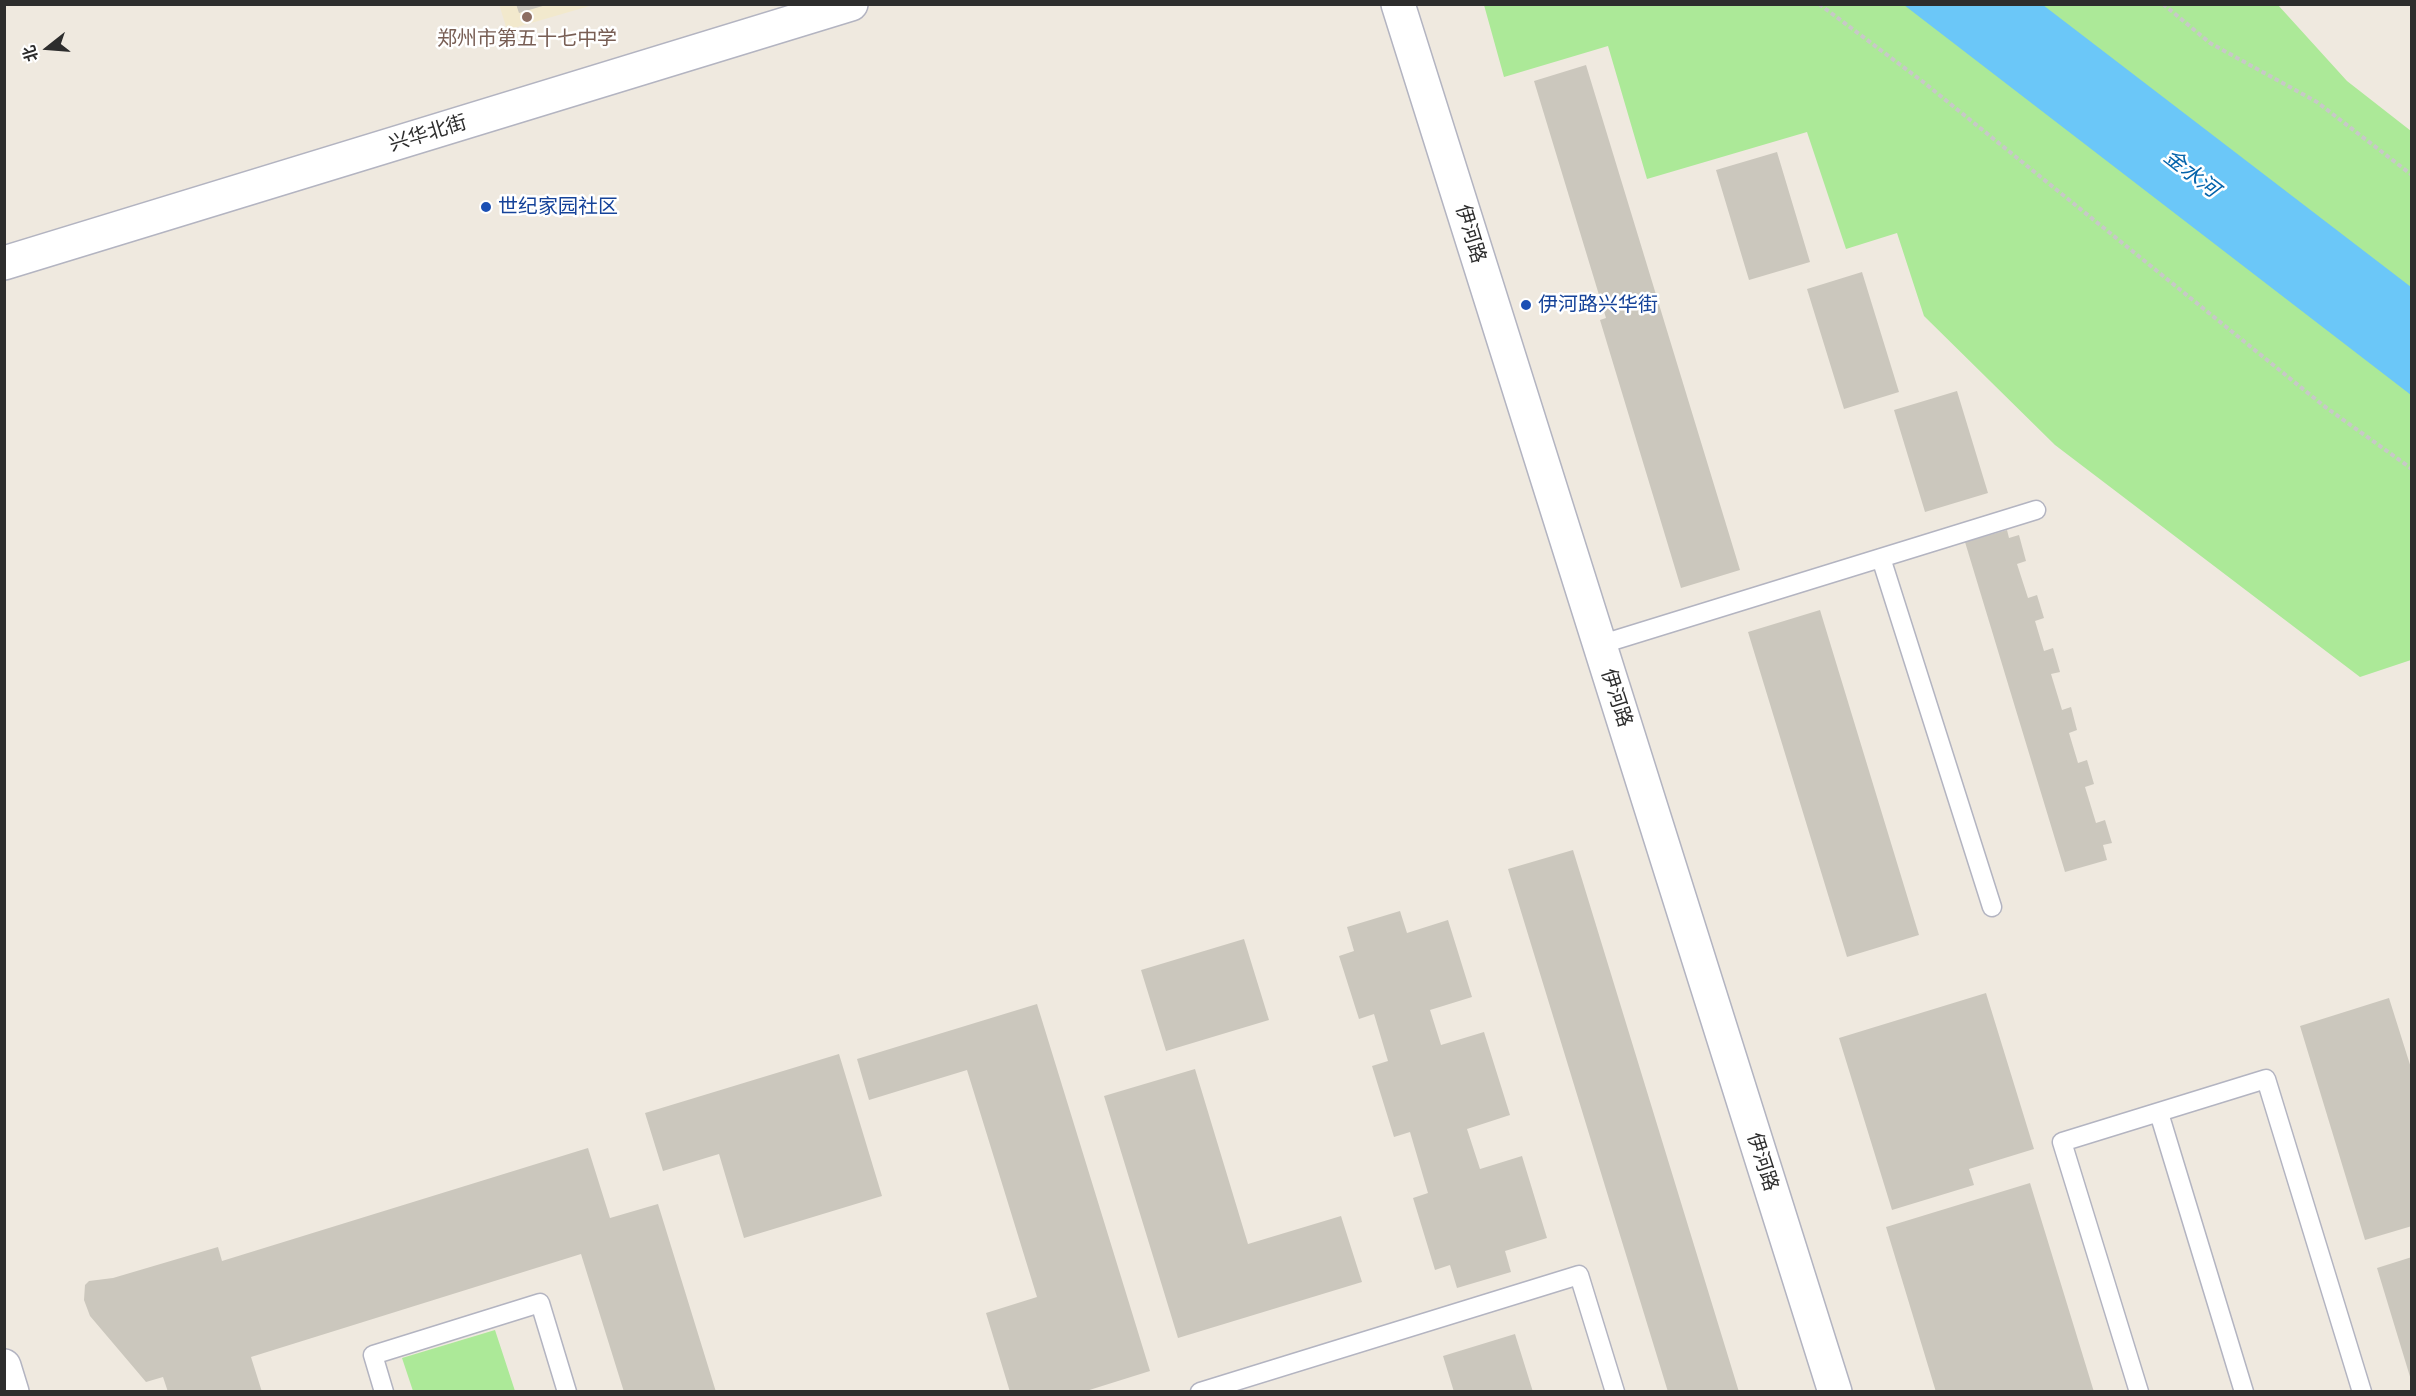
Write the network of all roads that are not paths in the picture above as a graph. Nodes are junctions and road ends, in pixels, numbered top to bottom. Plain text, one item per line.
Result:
1 (851, 4) edge
2 (1398, 4) edge
3 (6, 259) edge
4 (2036, 510) dead end
5 (1881, 558) junction
6 (1599, 645) junction
7 (1992, 907) dead end
8 (2158, 1113) junction
9 (4, 1366) edge
10 (12, 1392) edge
11 (384, 1392) edge
12 (567, 1392) edge
13 (1200, 1392) edge
14 (1615, 1392) edge
15 (1835, 1392) edge
16 (2139, 1392) edge
17 (2244, 1392) edge
18 (2362, 1392) edge

1 - 3 street, 兴华北街
2 - 6 street, 伊河路
4 - 5 lane
5 - 6 lane
5 - 7 lane
6 - 15 street, 伊河路
8 - 16 lane
8 - 17 lane
8 - 18 lane
9 - 10 street
11 - 12 lane
13 - 14 lane

